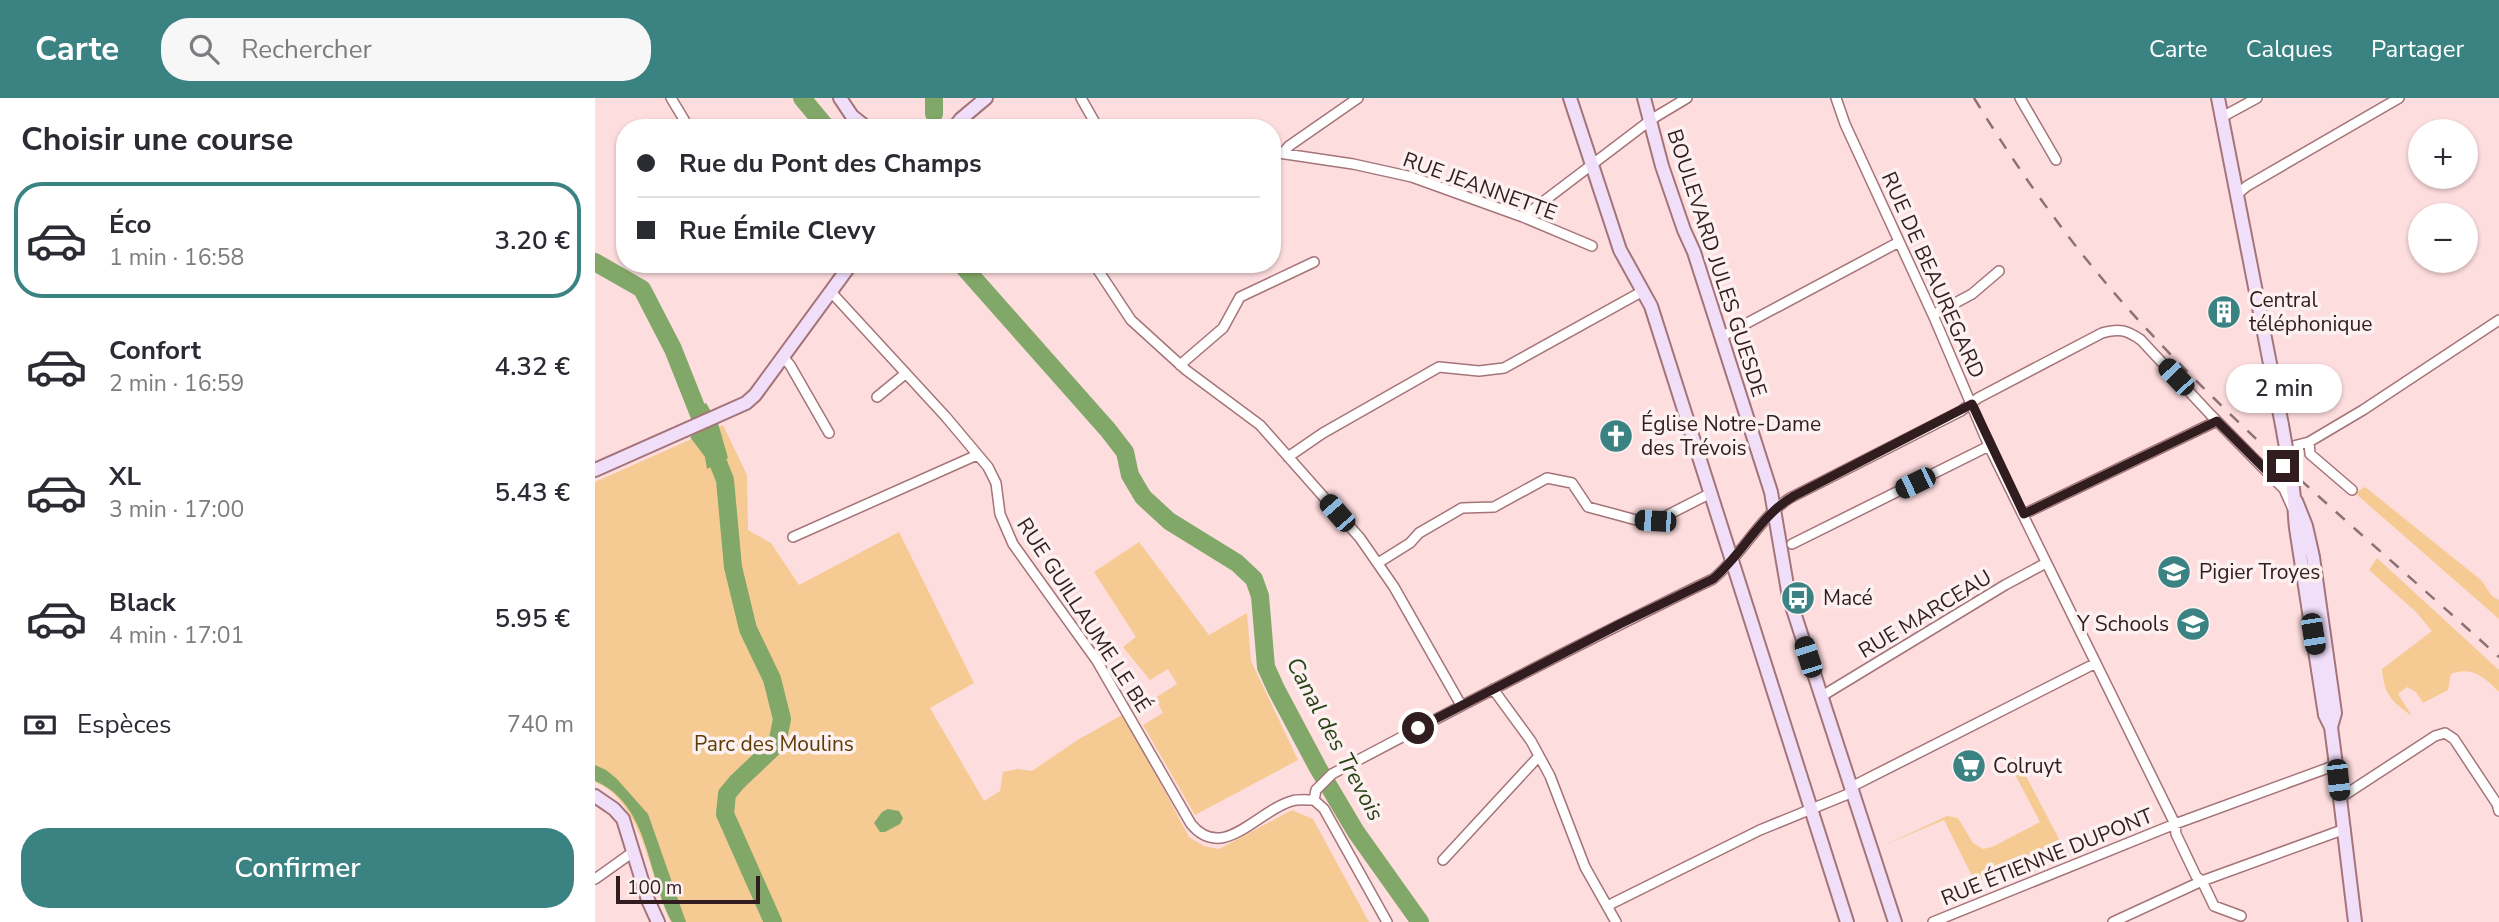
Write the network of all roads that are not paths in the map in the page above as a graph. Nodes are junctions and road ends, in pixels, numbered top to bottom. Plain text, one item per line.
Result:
1 (671, 98) edge
2 (840, 98) edge
3 (986, 98) edge
4 (1081, 98) edge
5 (1358, 98) edge
6 (1570, 98) edge
7 (1644, 98) edge
8 (1687, 98) edge
9 (1836, 98) edge
10 (2020, 98) edge
11 (2218, 98) edge
12 (2257, 98) edge
13 (2399, 98) edge
14 (2222, 117) junction
15 (684, 119) edge
16 (856, 119) edge
17 (961, 119) edge
18 (1093, 119) edge
19 (1652, 119) junction
20 (1283, 153) joint
21 (2056, 160) dead end
22 (1592, 165) junction
23 (2236, 195) junction
24 (1523, 217) junction
25 (1899, 242) junction
26 (1592, 246) dead end
27 (1314, 262) dead end
28 (1999, 271) dead end
29 (845, 273) edge
30 (1100, 273) edge
31 (1643, 291) junction
32 (831, 292) junction
33 (1933, 315) junction
34 (2499, 320) edge
35 (1721, 337) junction
36 (783, 357) junction
37 (1180, 365) junction
38 (905, 374) junction
39 (877, 397) dead end
40 (1972, 404) junction
41 (2217, 421) junction
42 (829, 433) dead end
43 (2305, 443) junction
44 (1989, 446) junction
45 (2286, 448) junction
46 (977, 454) junction
47 (1288, 457) junction
48 (2289, 462) junction
49 (2268, 469) junction
50 (595, 470) edge
51 (2352, 490) dead end
52 (1711, 493) junction
53 (2295, 504) junction
54 (1774, 508) junction
55 (2024, 514) junction
56 (793, 537) dead end
57 (1792, 544) dead end
58 (1733, 561) junction
59 (1378, 563) junction
60 (2046, 563) junction
61 (2096, 663) junction
62 (1493, 690) junction
63 (1822, 696) junction
64 (1461, 705) junction
65 (1539, 756) junction
66 (2336, 765) junction
67 (1851, 789) junction
68 (595, 796) edge
69 (2340, 798) junction
70 (1314, 800) junction
71 (1811, 807) junction
72 (2499, 811) edge
73 (2175, 824) junction
74 (2345, 829) junction
75 (633, 852) junction
76 (1443, 860) dead end
77 (595, 879) edge
78 (2201, 881) junction
79 (1608, 906) junction
80 (2241, 916) dead end
81 (2354, 921) edge
82 (659, 922) edge
83 (1387, 922) edge
84 (1616, 922) edge
85 (1847, 922) edge
86 (1895, 922) edge
87 (1933, 922) edge
88 (2113, 922) edge

1 - 15 street
2 - 16 street
3 - 17 street
4 - 18 street
5 - 20 street
6 - 22 street
7 - 19 street, BOULEVARD JULES GUESDE
8 - 19 street
9 - 25 street, RUE DE BEAUREGARD
10 - 21 street
11 - 14 street
12 - 14 street
13 - 23 street
14 - 23 street
19 - 22 street
19 - 35 street, BOULEVARD JULES GUESDE
20 - 24 street, RUE JEANNETTE
22 - 24 street
22 - 31 street
23 - 45 street, bridge
24 - 26 street, RUE JEANNETTE
25 - 33 street, RUE DE BEAUREGARD
25 - 35 street
27 - 37 street
28 - 33 street
29 - 32 street
30 - 37 street
31 - 47 street
31 - 52 street
32 - 36 street
32 - 38 street, RUE GUILLAUME LE BÉ
33 - 40 street, RUE DE BEAUREGARD
34 - 43 street
35 - 54 street, BOULEVARD JULES GUESDE
36 - 42 street
36 - 50 street
37 - 47 street
38 - 39 street
38 - 46 street, RUE GUILLAUME LE BÉ
40 - 41 street
40 - 44 street, RUE DE BEAUREGARD
40 - 54 street
41 - 49 street
41 - 55 street
43 - 45 street
43 - 51 street
44 - 55 street, RUE DE BEAUREGARD
44 - 57 street
45 - 48 street, bridge
45 - 49 street, bridge
46 - 56 street
46 - 70 street, RUE GUILLAUME LE BÉ
47 - 59 street
48 - 49 street, bridge
48 - 53 street, bridge
49 - 53 street
52 - 58 street
52 - 59 street
53 - 66 street
54 - 58 street
54 - 63 street, BOULEVARD JULES GUESDE
55 - 60 street, RUE DE BEAUREGARD
58 - 62 street
58 - 71 street
59 - 64 street
60 - 61 street, RUE DE BEAUREGARD
60 - 63 street, RUE MARCEAU
61 - 67 street
61 - 73 street, RUE DE BEAUREGARD
62 - 64 street
62 - 65 street
63 - 67 street, BOULEVARD JULES GUESDE
64 - 70 street
65 - 76 street
65 - 79 street
66 - 69 street
66 - 73 street, RUE ÉTIENNE DUPONT
67 - 71 street
67 - 86 street, BOULEVARD JULES GUESDE
68 - 75 street
69 - 72 street
69 - 74 street
70 - 83 street
71 - 79 street
71 - 85 street
73 - 78 street, RUE DE BEAUREGARD
73 - 87 street, RUE ÉTIENNE DUPONT
74 - 78 street
74 - 81 street
75 - 77 street
75 - 82 street
78 - 80 street, RUE DE BEAUREGARD
78 - 88 street
79 - 84 street

